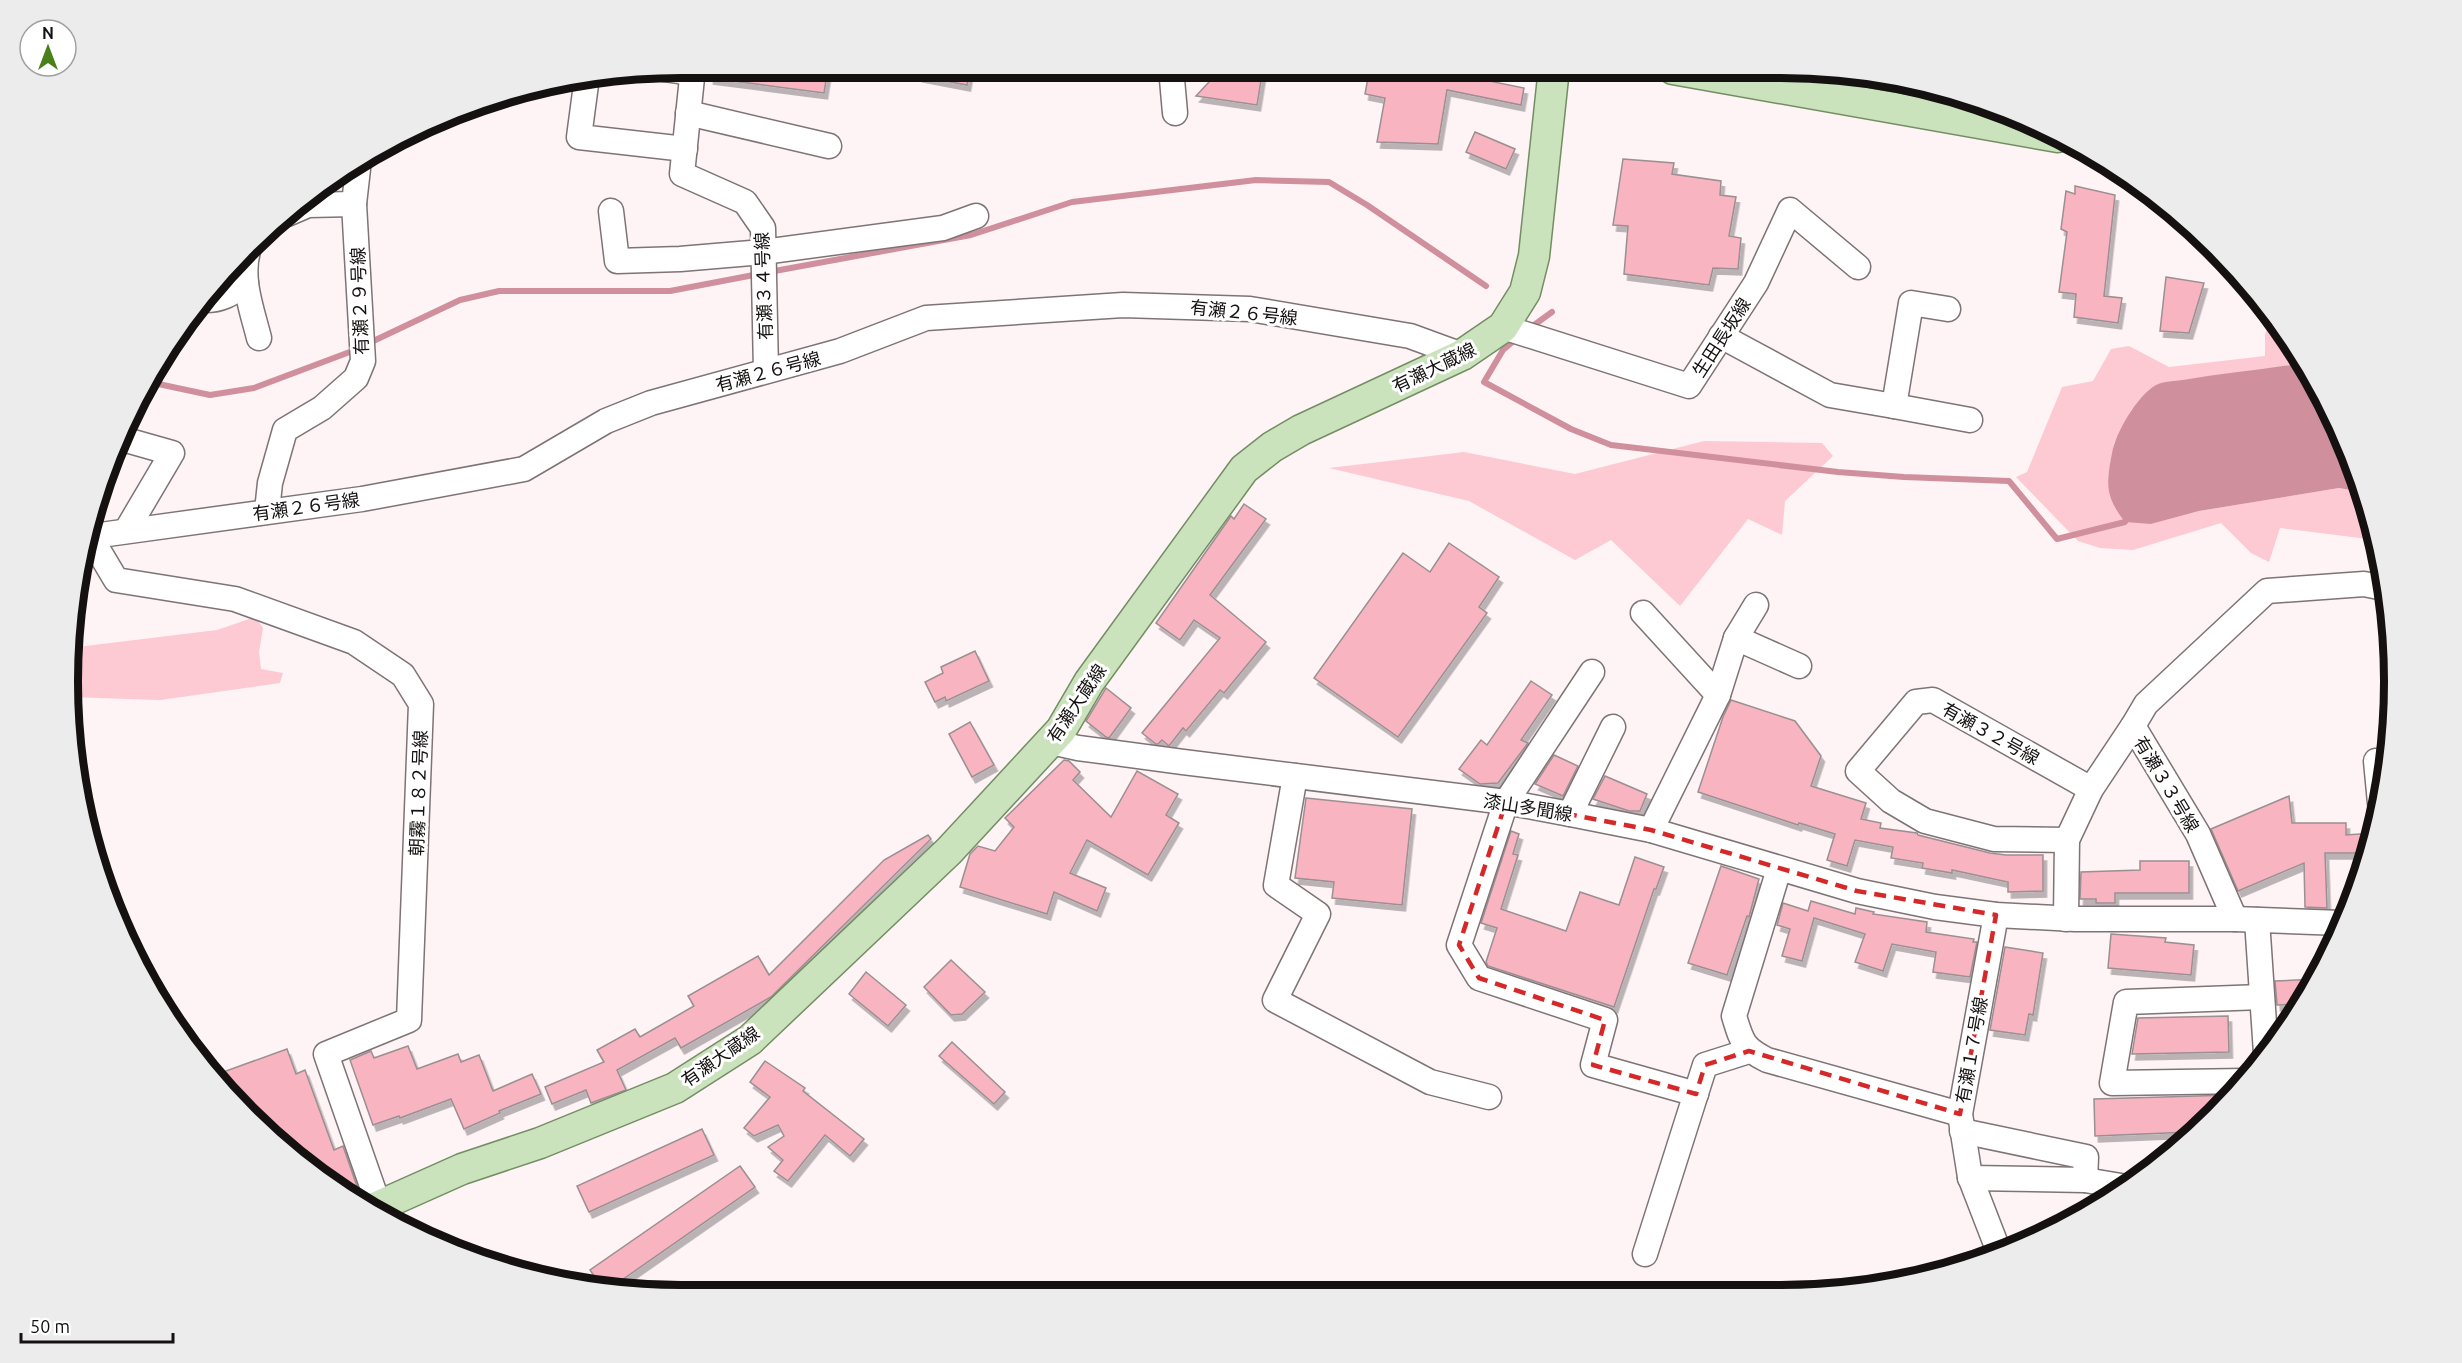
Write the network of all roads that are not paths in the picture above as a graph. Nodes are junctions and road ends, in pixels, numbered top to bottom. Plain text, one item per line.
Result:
1 (692, 78) edge
2 (1172, 78) edge
3 (1553, 78) edge
4 (1737, 78) edge
5 (585, 86) edge
6 (1957, 109) edge
7 (1175, 112) dead end
8 (688, 113) junction
9 (2011, 124) edge
10 (829, 146) dead end
11 (685, 149) junction
12 (358, 173) edge
13 (313, 204) edge
14 (354, 204) junction
15 (611, 211) dead end
16 (976, 216) dead end
17 (763, 256) junction
18 (244, 267) edge
19 (1858, 267) dead end
20 (246, 283) junction
21 (216, 299) edge
22 (1948, 309) dead end
23 (1503, 327) junction
24 (1721, 336) junction
25 (259, 338) dead end
26 (1462, 355) junction
27 (766, 371) junction
28 (1894, 406) junction
29 (1970, 420) dead end
30 (129, 441) edge
31 (267, 511) junction
32 (126, 531) junction
33 (97, 536) edge
34 (94, 545) edge
35 (2376, 586) edge
36 (1756, 605) dead end
37 (1643, 613) dead end
38 (1736, 638) junction
39 (1799, 666) dead end
40 (1592, 672) dead end
41 (1718, 695) junction
42 (2133, 726) junction
43 (1613, 727) dead end
44 (1051, 742) junction
45 (2376, 761) dead end
46 (2377, 771) edge
47 (1295, 776) junction
48 (2091, 789) junction
49 (1506, 802) junction
50 (1570, 814) junction
51 (1652, 830) junction
52 (2067, 840) junction
53 (1779, 869) junction
54 (1996, 915) junction
55 (2067, 919) junction
56 (2246, 920) junction
57 (2333, 923) edge
58 (2262, 997) junction
59 (2265, 1041) edge
60 (1749, 1051) junction
61 (2232, 1081) edge
62 (1696, 1094) junction
63 (1489, 1097) dead end
64 (1961, 1122) junction
65 (1970, 1178) junction
66 (2085, 1180) junction
67 (2113, 1185) edge
68 (372, 1199) edge
69 (382, 1205) edge
70 (1996, 1245) edge
71 (1645, 1254) dead end

1 - 8 street, 有瀬３４号線
2 - 7 street
3 - 23 main road, 有瀬大蔵線
4 - 6 main road
5 - 11 street
6 - 9 main road
8 - 10 street
8 - 11 street, 有瀬３４号線
11 - 17 street, 有瀬３４号線
12 - 14 street, 有瀬２９号線
13 - 14 street
14 - 31 street, 有瀬２９号線
15 - 17 street
16 - 17 street
17 - 27 street, 有瀬３４号線
18 - 20 street
19 - 24 street, 生田長坂線
20 - 21 street
20 - 25 street
22 - 28 street
23 - 24 street, 生田長坂線
23 - 26 main road, 有瀬大蔵線
24 - 28 street
26 - 27 street, 有瀬２６号線
26 - 44 main road, 有瀬大蔵線
27 - 31 street, 有瀬２６号線
28 - 29 street
30 - 32 street
31 - 32 street, 有瀬２６号線
32 - 33 street, 有瀬２６号線
34 - 68 street, 朝霧１８２号線
35 - 42 street, 有瀬３３号線
36 - 38 street
37 - 41 street
38 - 39 street
38 - 41 street
40 - 49 street
41 - 51 street
42 - 48 street
42 - 56 street, 有瀬３３号線
43 - 50 street
44 - 47 street, 漆山多聞線
44 - 69 main road, 有瀬大蔵線
45 - 46 street
47 - 49 street, 漆山多聞線
47 - 63 street
48 - 52 street
48 - 52 street, 有瀬３２号線
49 - 50 street, 漆山多聞線
49 - 62 street
50 - 51 street, 漆山多聞線
51 - 53 street, 漆山多聞線
52 - 55 street
53 - 54 street, 漆山多聞線
53 - 60 street
54 - 55 street, 漆山多聞線
54 - 64 street, 有瀬１７号線
55 - 56 street, 漆山多聞線
56 - 57 street, 漆山多聞線
56 - 58 street, 有瀬３３号線
58 - 59 street, 有瀬３３号線
58 - 61 street
60 - 62 street
60 - 64 street
62 - 71 street
64 - 65 street, 有瀬１７号線
64 - 66 street
65 - 66 street
65 - 70 street, 有瀬１７号線
66 - 67 street

